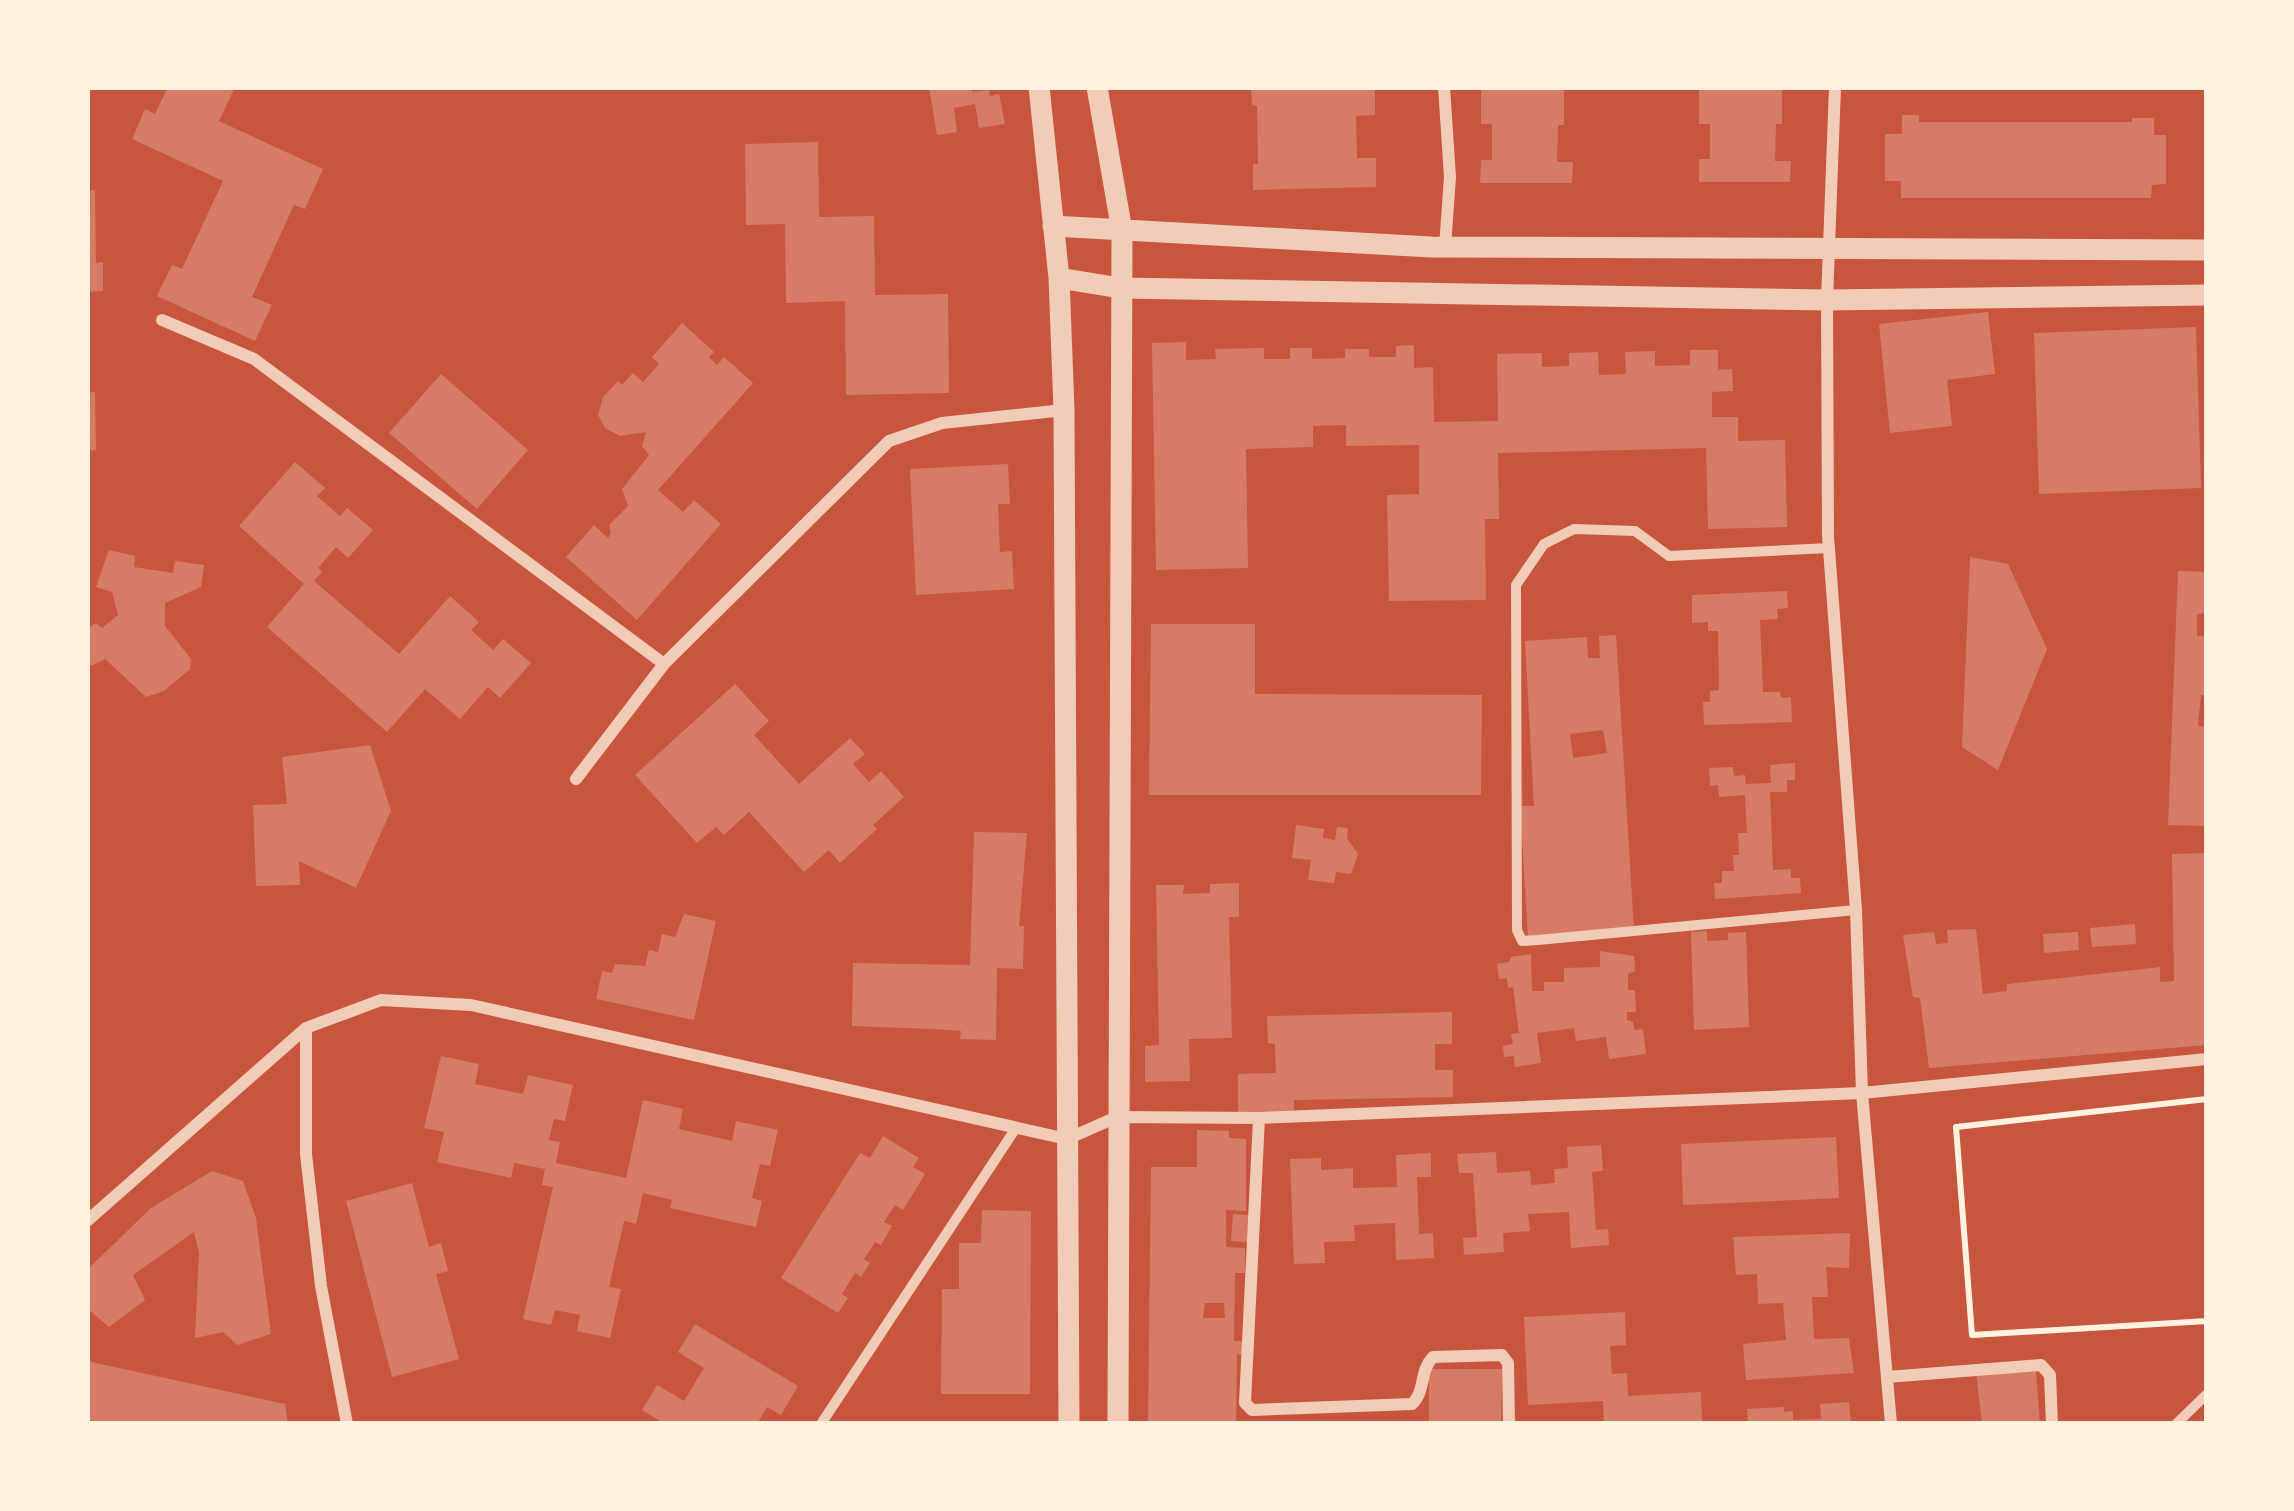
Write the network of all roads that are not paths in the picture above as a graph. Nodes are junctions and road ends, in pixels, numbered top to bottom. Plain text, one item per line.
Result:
1 (1039, 87) edge
2 (1096, 87) edge
3 (1444, 87) edge
4 (1835, 87) edge
5 (1053, 226) junction
6 (1122, 231) junction
7 (1445, 247) junction
8 (1829, 248) junction
9 (2207, 250) edge
10 (1059, 278) junction
11 (1120, 288) junction
12 (2207, 295) edge
13 (1827, 300) junction
14 (162, 320) dead end
15 (1064, 410) junction
16 (1829, 548) junction
17 (664, 664) junction
18 (576, 779) dead end
19 (1856, 910) junction
20 (306, 1028) junction
21 (2207, 1059) edge
22 (1862, 1093) junction
23 (1117, 1117) junction
24 (1258, 1118) junction
25 (1016, 1128) junction
26 (1067, 1139) junction
27 (87, 1221) edge
28 (1887, 1377) junction
29 (2207, 1394) edge
30 (347, 1424) edge
31 (821, 1424) edge
32 (1069, 1424) edge
33 (1118, 1424) edge
34 (1509, 1424) edge
35 (1891, 1424) edge
36 (2052, 1424) edge
37 (2176, 1424) edge

1 - 5 street
2 - 6 street
3 - 7 street
4 - 8 street
5 - 6 street
5 - 10 street
6 - 7 street
6 - 11 street
7 - 8 street
8 - 9 street
8 - 13 street
10 - 11 street
10 - 15 street
11 - 13 street
11 - 23 street
12 - 13 street
13 - 16 street
14 - 17 street
15 - 17 street
15 - 26 street
16 - 19 street
16 - 19 street
17 - 18 street
19 - 22 street
20 - 25 street
20 - 27 street
20 - 30 street
21 - 22 street
22 - 24 street
22 - 28 street
23 - 24 street
23 - 26 street
23 - 33 street
24 - 34 street
25 - 26 street
25 - 31 street
26 - 32 street
28 - 35 street
28 - 36 street
29 - 37 street

